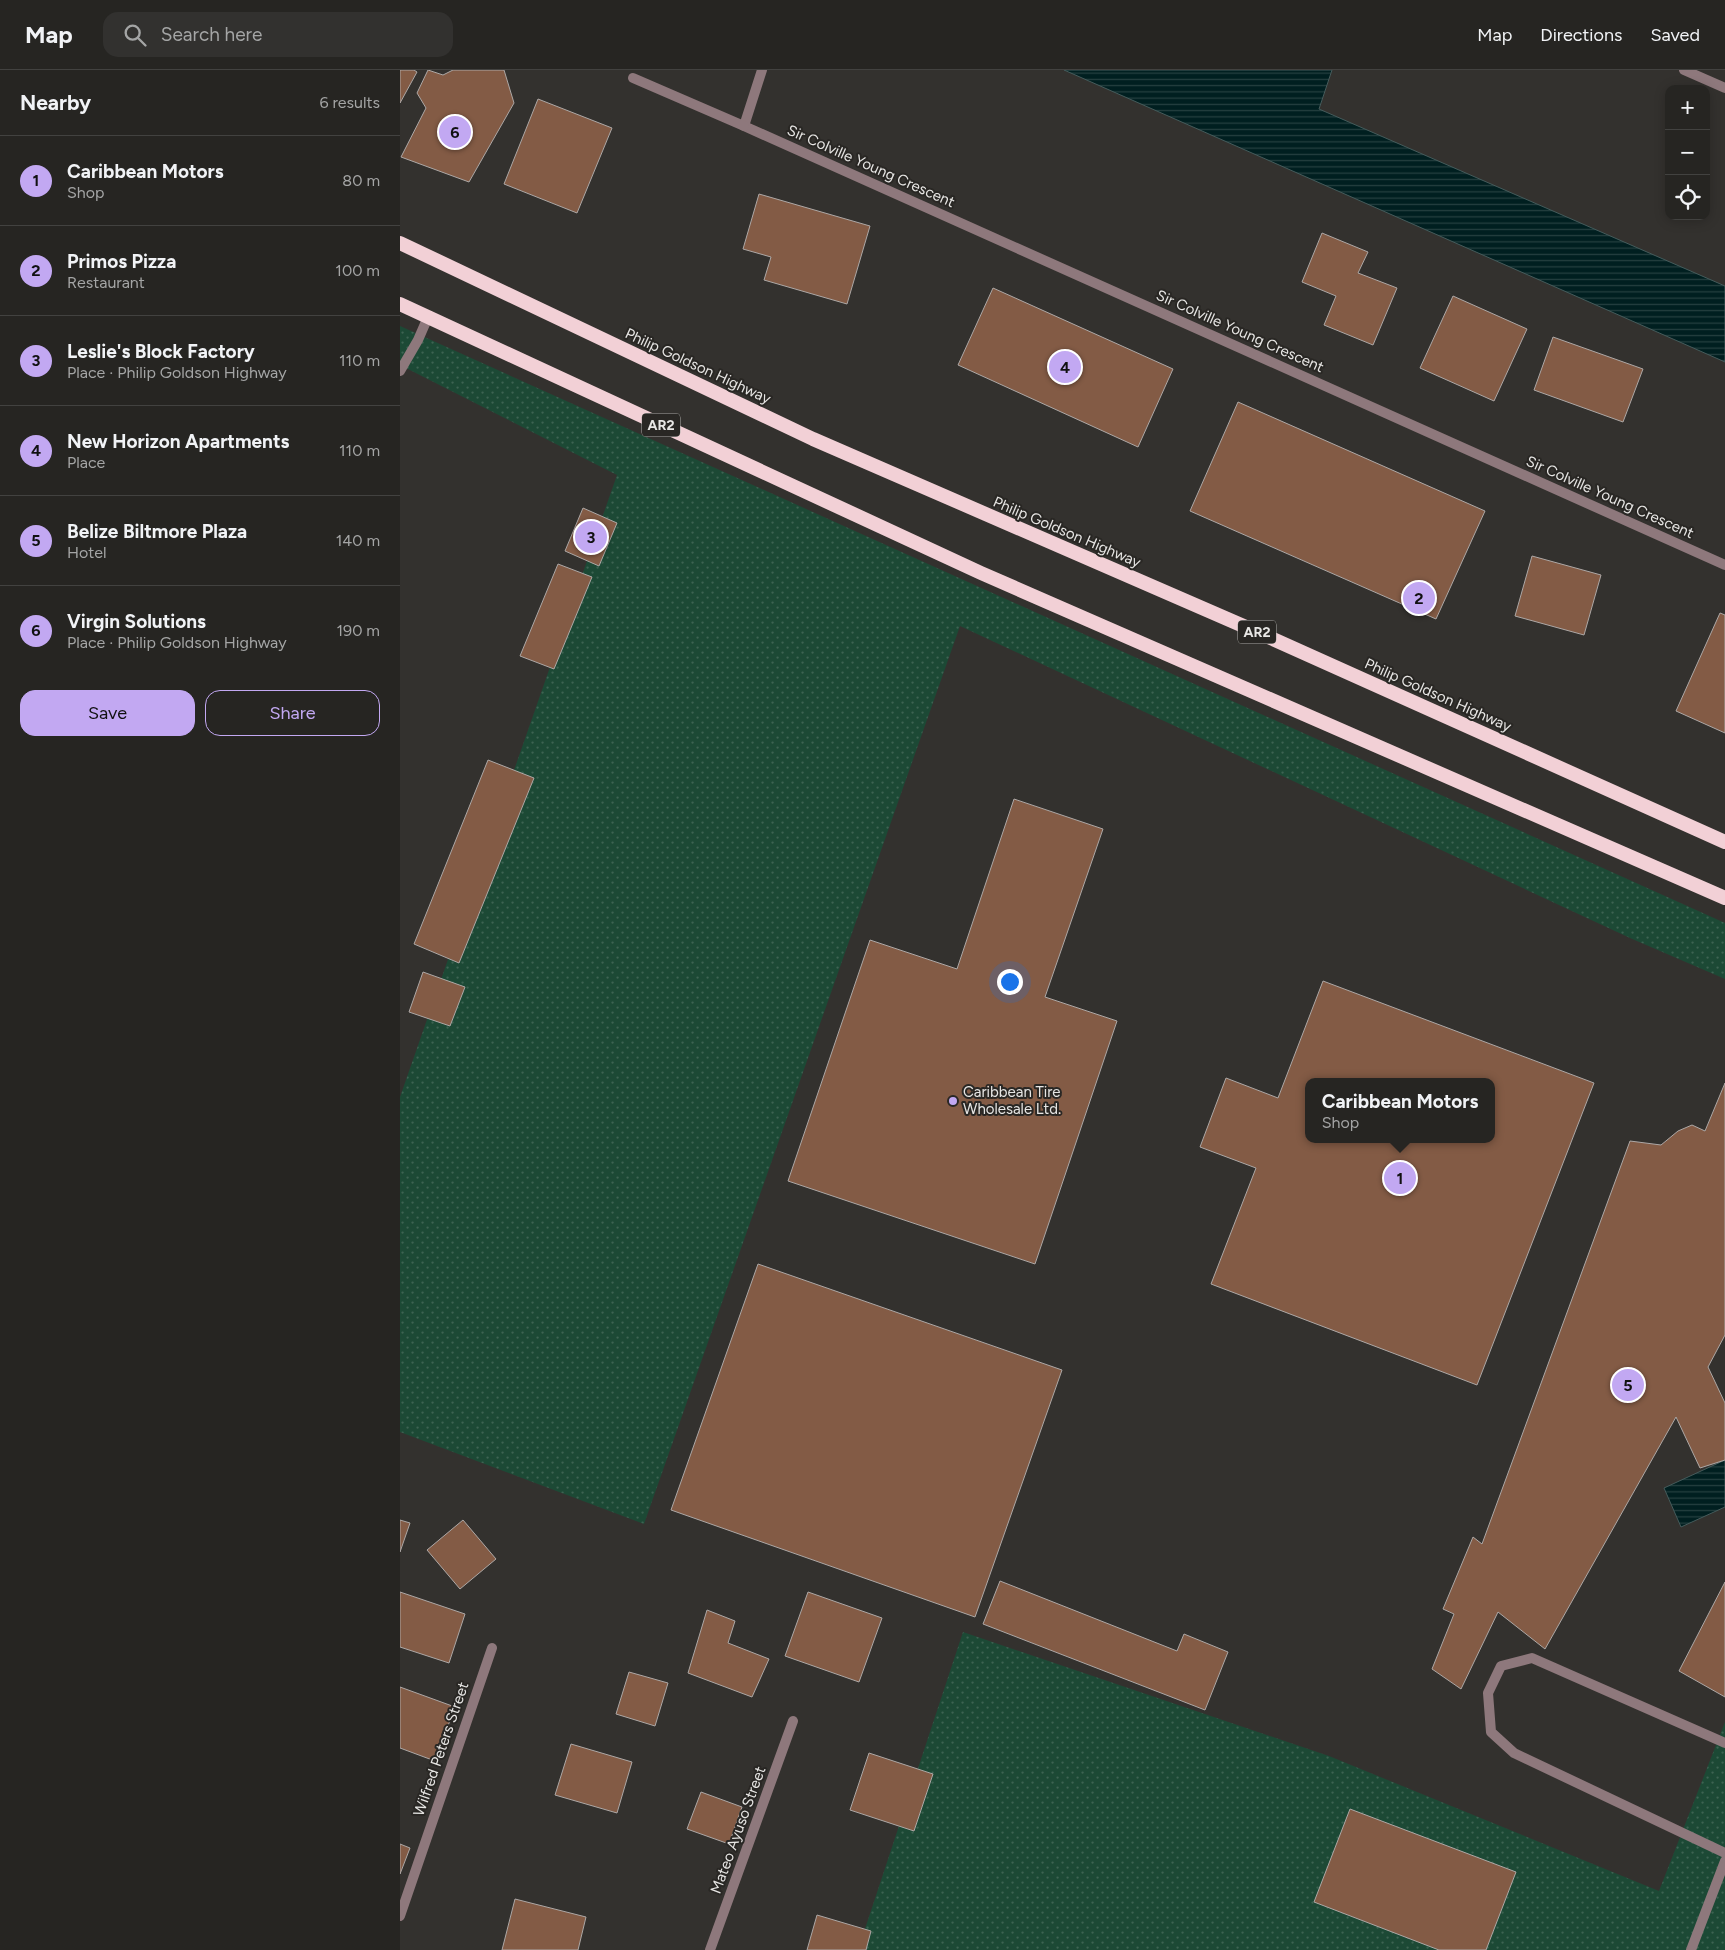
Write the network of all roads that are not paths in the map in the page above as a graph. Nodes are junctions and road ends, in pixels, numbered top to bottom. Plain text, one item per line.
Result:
1 (762, 70) edge
2 (1684, 70) edge
3 (633, 78) dead end
4 (1725, 88) edge
5 (744, 126) junction
6 (400, 243) edge
7 (400, 304) edge
8 (428, 317) junction
9 (400, 371) edge
10 (1725, 564) edge
11 (1725, 842) edge
12 (1725, 898) edge
13 (492, 1648) dead end
14 (793, 1721) dead end
15 (1725, 1743) edge
16 (1725, 1852) edge
17 (1725, 1861) edge
18 (400, 1916) edge
19 (710, 1950) edge
20 (1691, 1950) edge

1 - 5 street
2 - 4 street
3 - 5 street, Sir Colville Young Crescent
5 - 10 street, Sir Colville Young Crescent
6 - 11 highway, Philip Goldson Highway / AR2
7 - 8 highway, AR2
8 - 9 street
8 - 12 highway, AR2
13 - 18 street, Wilfred Peters Street
14 - 19 street, Mateo Ayuso Street
15 - 16 street
17 - 20 street

